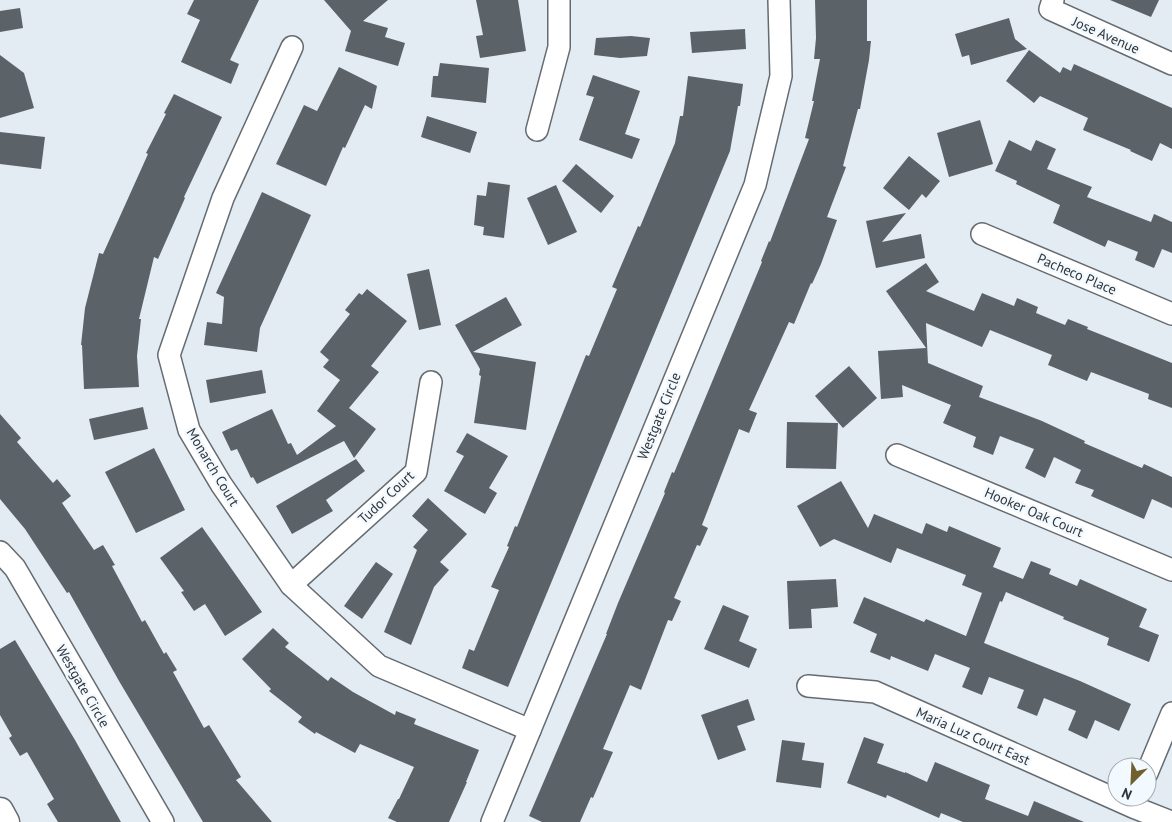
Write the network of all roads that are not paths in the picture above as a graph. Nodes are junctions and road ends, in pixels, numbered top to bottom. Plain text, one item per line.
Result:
1 (559, 0) edge
2 (779, 0) edge
3 (1053, 0) edge
4 (292, 46) dead end
5 (1172, 64) edge
6 (537, 130) dead end
7 (982, 234) dead end
8 (1172, 314) edge
9 (432, 382) dead end
10 (897, 455) dead end
11 (0, 552) edge
12 (1172, 570) edge
13 (291, 585) junction
14 (808, 686) dead end
15 (1172, 713) edge
16 (530, 730) junction
17 (1154, 757) edge
18 (1132, 809) edge
19 (0, 811) edge
20 (6, 822) edge
21 (163, 822) edge
22 (492, 822) edge
23 (1171, 822) edge

1 - 6 street
2 - 16 street, Westgate Circle
3 - 5 street, Jose Avenue
4 - 13 street, Monarch Court
7 - 8 street, Pacheco Place
9 - 13 street, Tudor Court
10 - 12 street, Hooker Oak Court
11 - 21 street, Westgate Circle
13 - 16 street, Monarch Court
14 - 18 street, Maria Luz Court East
15 - 17 street
16 - 22 street, Westgate Circle
18 - 23 street, Maria Luz Court East
19 - 20 main road

